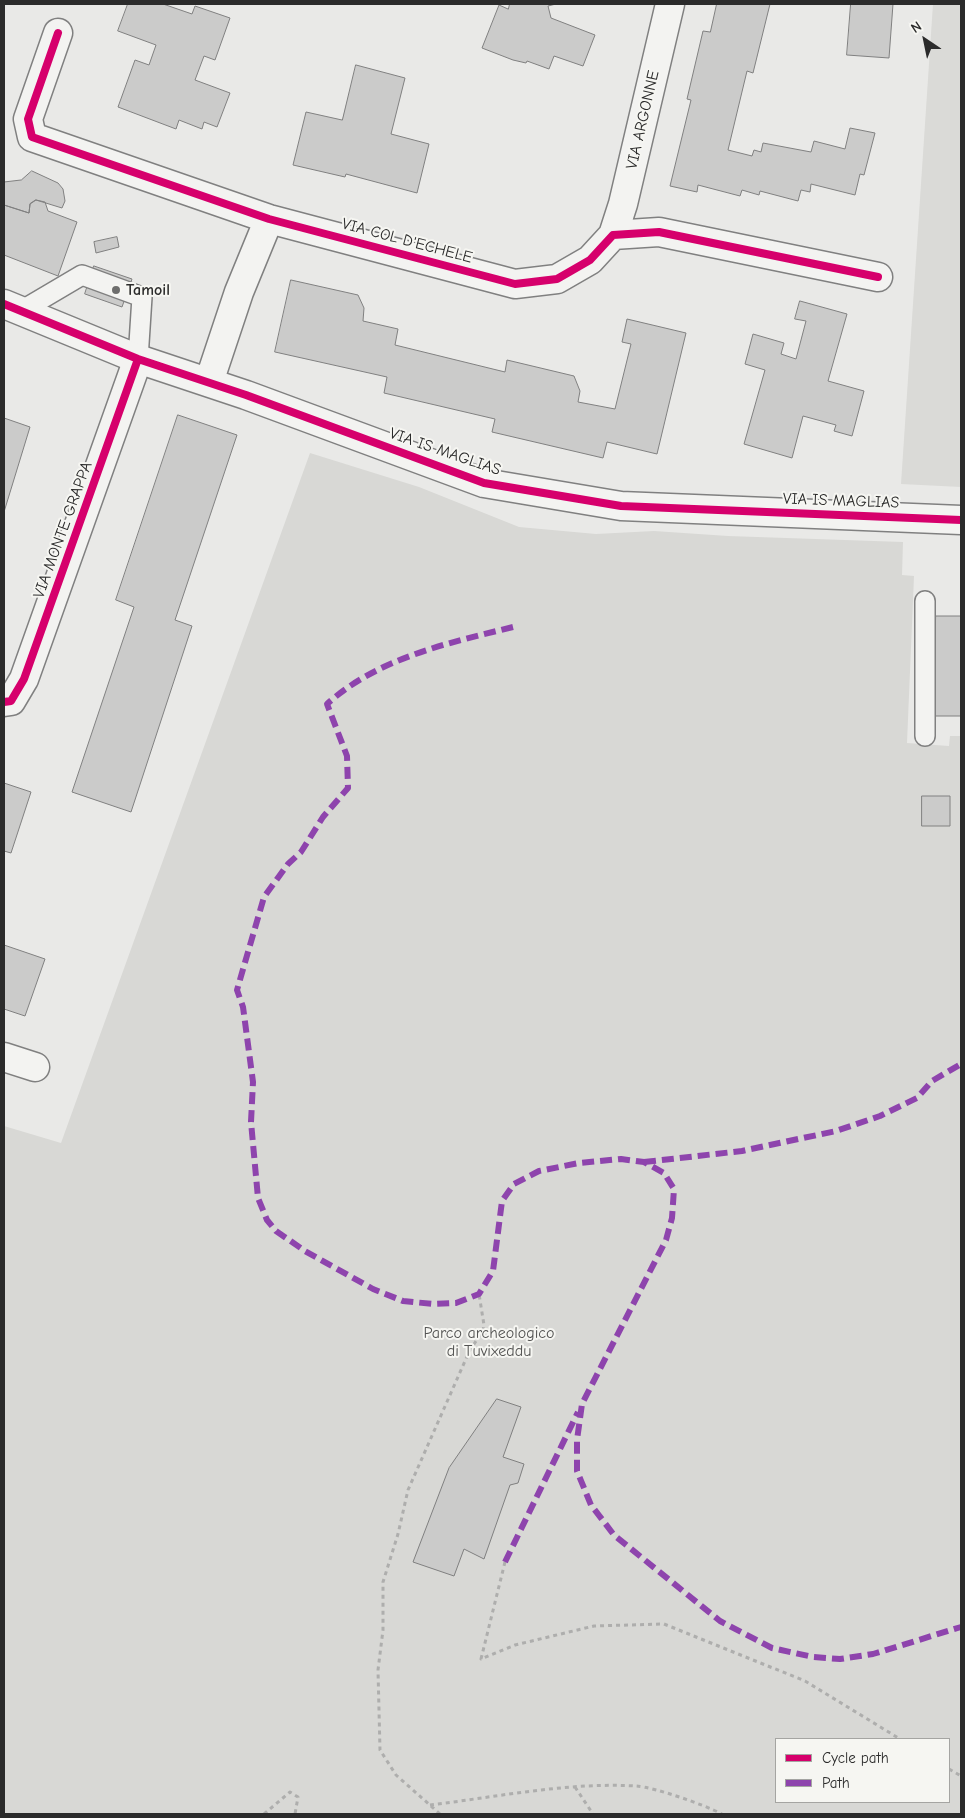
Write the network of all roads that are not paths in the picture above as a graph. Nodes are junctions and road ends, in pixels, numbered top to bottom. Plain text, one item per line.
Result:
1 (670, 4) edge
2 (58, 33) dead end
3 (269, 218) junction
4 (613, 235) junction
5 (878, 277) dead end
6 (12, 308) edge
7 (138, 359) junction
8 (209, 382) junction
9 (961, 520) edge
10 (925, 601) dead end
11 (4, 702) edge
12 (925, 736) dead end
13 (4, 1057) edge
14 (35, 1067) dead end

1 - 4 street, VIA ARGONNE
2 - 3 street, VIA COL D'ECHELE
3 - 4 street, VIA COL D'ECHELE
3 - 8 street
4 - 5 street
6 - 7 street, VIA IS MAGLIAS
6 - 7 lane
7 - 8 street, VIA IS MAGLIAS
7 - 11 street, VIA MONTE GRAPPA
8 - 9 street, VIA IS MAGLIAS
10 - 12 lane
13 - 14 street

